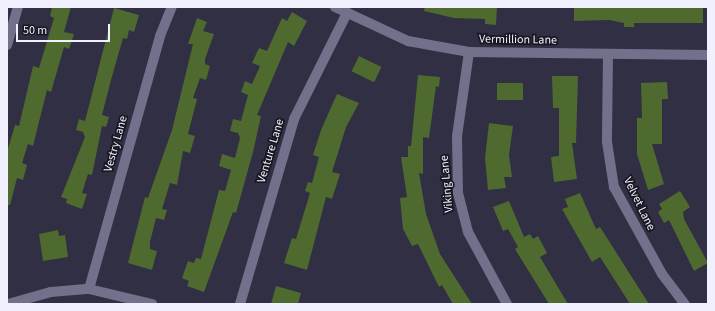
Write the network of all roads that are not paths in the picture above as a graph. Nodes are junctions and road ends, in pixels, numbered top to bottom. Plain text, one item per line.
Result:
1 (18, 7) edge
2 (172, 7) edge
3 (335, 7) edge
4 (347, 13) junction
5 (7, 46) edge
6 (469, 52) junction
7 (608, 54) junction
8 (708, 55) edge
9 (88, 289) junction
10 (8, 304) edge
11 (152, 304) edge
12 (240, 304) edge
13 (507, 304) edge
14 (685, 304) edge

1 - 5 street
2 - 9 street, Vestry Lane
3 - 4 street, Vermillion Lane
4 - 6 street, Vermillion Lane
4 - 12 street, Venture Lane
6 - 7 street, Vermillion Lane
6 - 13 street, Viking Lane
7 - 8 street, Vermillion Lane
7 - 14 street, Velvet Lane
9 - 10 street
9 - 11 street

